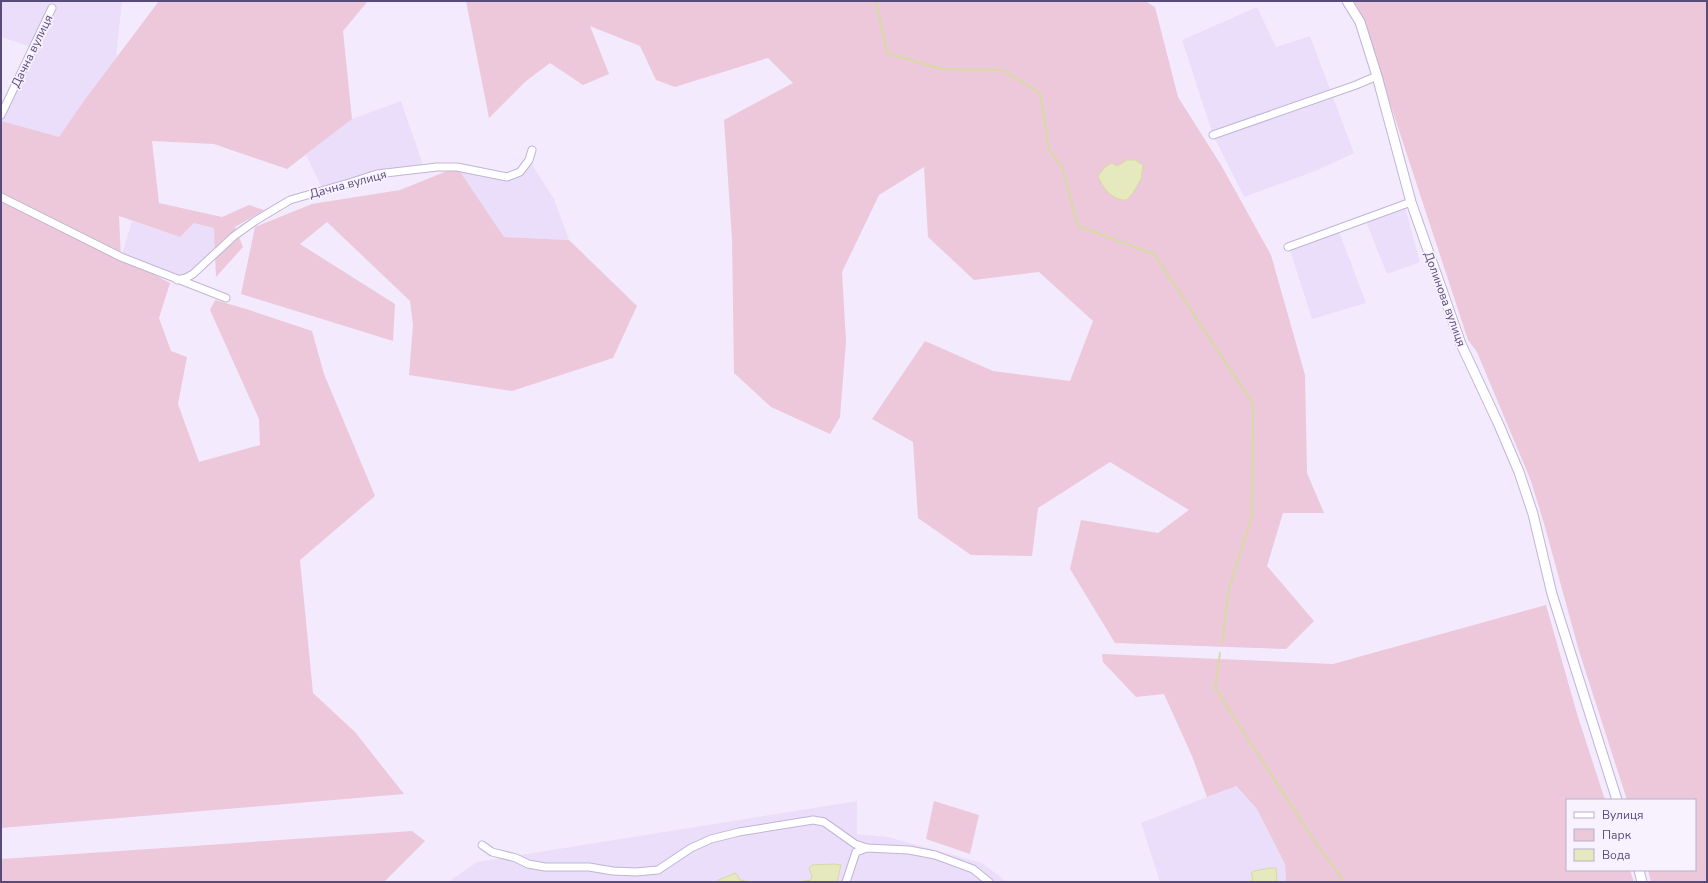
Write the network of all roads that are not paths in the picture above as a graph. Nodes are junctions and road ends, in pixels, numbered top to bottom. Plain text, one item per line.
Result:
1 (1347, 1) edge
2 (52, 8) dead end
3 (1377, 76) junction
4 (1, 115) edge
5 (1213, 134) dead end
6 (532, 150) dead end
7 (1, 197) edge
8 (1411, 202) junction
9 (1288, 247) dead end
10 (177, 280) junction
11 (226, 298) dead end
12 (1617, 799) edge
13 (482, 845) dead end
14 (867, 848) junction
15 (1639, 871) edge
16 (846, 882) edge
17 (989, 882) edge
18 (1642, 882) edge

1 - 3 street, Долинова вулиця
2 - 4 street, Дачна вулиця
3 - 5 street
3 - 8 street, Долинова вулиця
6 - 10 street, Дачна вулиця
7 - 10 street
8 - 9 street
8 - 12 street, Долинова вулиця
10 - 11 street
13 - 14 street
14 - 16 street
14 - 17 street
15 - 18 street

